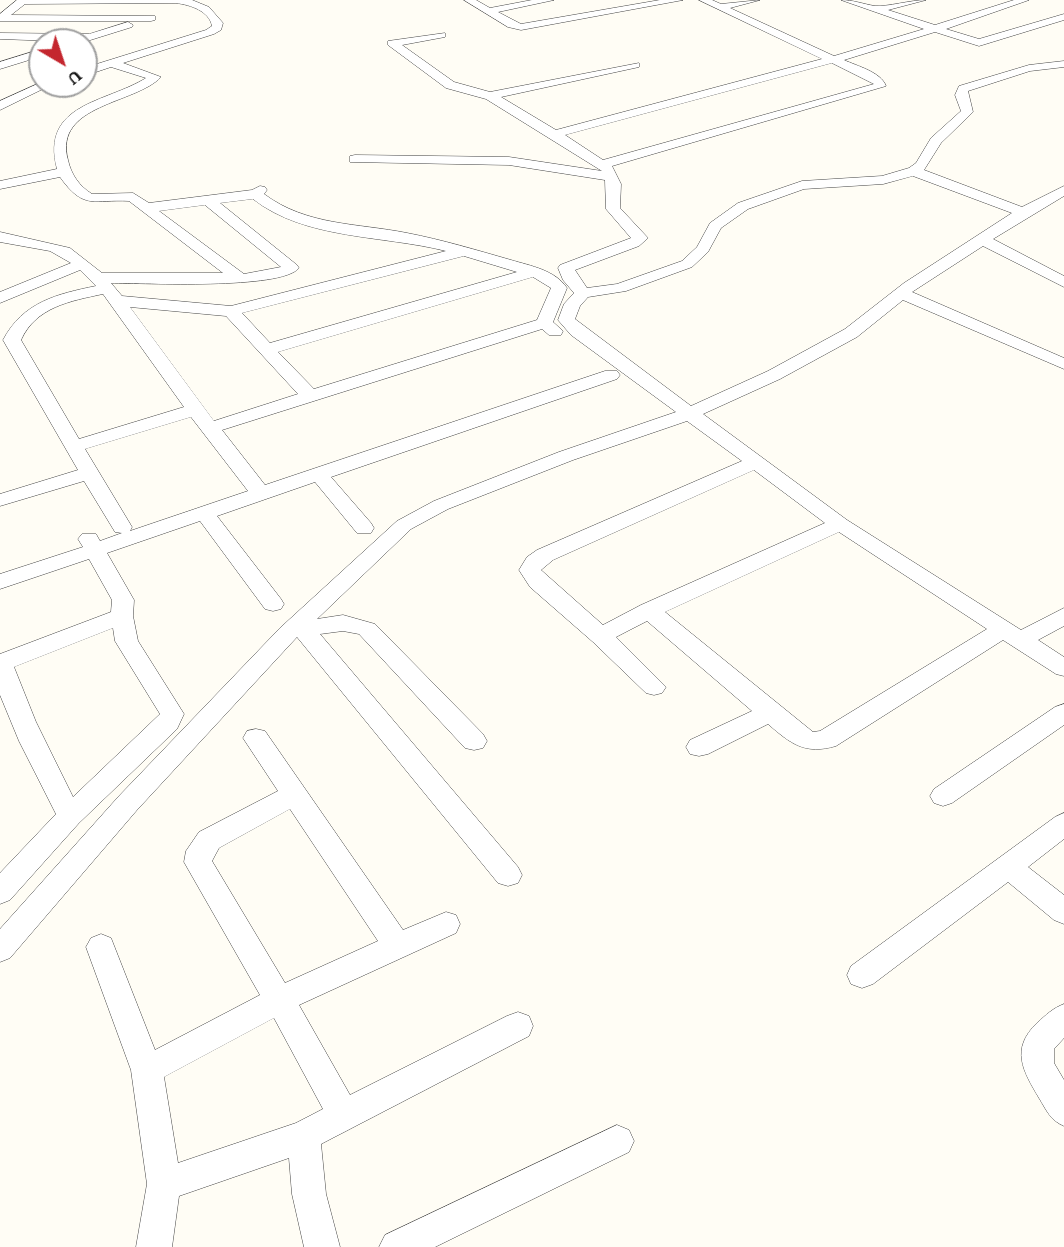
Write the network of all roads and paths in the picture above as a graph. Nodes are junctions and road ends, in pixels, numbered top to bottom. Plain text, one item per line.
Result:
1 (469, 0) edge
2 (549, 0) edge
3 (678, 0) edge
4 (704, 0) edge
5 (755, 0) edge
6 (846, 0) edge
7 (920, 0) edge
8 (1024, 0) edge
9 (198, 2) edge
10 (572, 5) dead end
11 (720, 7) junction
12 (874, 10) junction
13 (489, 11) junction
14 (163, 15) junction
15 (588, 15) junction
16 (1064, 17) edge
17 (1, 20) edge
18 (932, 30) junction
19 (98, 35) edge
20 (441, 35) dead end
21 (0, 36) edge
22 (28, 36) edge
23 (224, 37) dead end
24 (28, 54) edge
25 (0, 55) edge
26 (28, 57) edge
27 (834, 61) junction
28 (112, 64) junction
29 (1064, 64) edge
30 (635, 65) dead end
31 (0, 66) edge
32 (98, 68) edge
33 (0, 71) edge
34 (28, 79) edge
35 (28, 89) edge
36 (721, 92) junction
37 (490, 96) junction
38 (0, 107) edge
39 (774, 115) junction
40 (554, 134) junction
41 (355, 159) dead end
42 (608, 170) junction
43 (914, 170) junction
44 (64, 173) junction
45 (0, 185) edge
46 (1064, 190) edge
47 (258, 192) joint
48 (208, 200) junction
49 (146, 208) junction
50 (1024, 213) junction
51 (0, 237) edge
52 (983, 240) junction
53 (393, 242) dead end
54 (464, 251) junction
55 (80, 264) junction
56 (383, 271) junction
57 (534, 272) junction
58 (239, 278) junction
59 (1064, 282) edge
60 (106, 290) junction
61 (583, 293) junction
62 (901, 293) junction
63 (0, 298) edge
64 (232, 312) junction
65 (544, 323) junction
66 (266, 350) junction
67 (1064, 364) edge
68 (606, 371) junction
69 (310, 396) junction
70 (194, 410) junction
71 (688, 414) junction
72 (210, 428) junction
73 (73, 447) junction
74 (754, 463) junction
75 (89, 473) junction
76 (319, 475) junction
77 (257, 489) junction
78 (0, 500) edge
79 (204, 513) junction
80 (840, 524) junction
81 (122, 527) junction
82 (364, 528) dead end
83 (92, 544) junction
84 (0, 568) edge
85 (0, 582) edge
86 (273, 604) dead end
87 (649, 610) junction
88 (122, 616) junction
89 (1064, 616) edge
90 (300, 628) junction
91 (1013, 633) junction
92 (601, 636) junction
93 (1, 663) edge
94 (1064, 668) edge
95 (654, 687) dead end
96 (770, 713) junction
97 (1064, 713) edge
98 (256, 738) dead end
99 (474, 741) dead end
100 (699, 747) dead end
101 (294, 794) junction
102 (943, 796) dead end
103 (70, 816) junction
104 (1064, 824) edge
105 (1009, 867) junction
106 (508, 875) dead end
107 (0, 892) edge
108 (1064, 912) edge
109 (446, 924) dead end
110 (397, 945) junction
111 (101, 947) dead end
112 (0, 949) edge
113 (862, 975) dead end
114 (278, 1000) junction
115 (1064, 1018) edge
116 (519, 1026) dead end
117 (147, 1070) junction
118 (1064, 1110) edge
119 (344, 1114) junction
120 (304, 1136) junction
121 (617, 1141) dead end
122 (164, 1184) junction
123 (154, 1247) edge
124 (322, 1247) edge
125 (397, 1247) edge

1 - 13 street
2 - 13 street
3 - 15 street
4 - 11 street
5 - 11 street
6 - 12 street
7 - 12 street
8 - 18 street
9 - 14 street
9 - 17 street
9 - 23 street
9 - 28 street
10 - 15 street
11 - 27 street
12 - 18 street
13 - 15 street
14 - 17 street
14 - 19 street
16 - 18 street
18 - 27 street
20 - 37 street
21 - 22 street
24 - 25 street
26 - 31 street
27 - 36 street
27 - 39 street
28 - 32 street
28 - 44 street
29 - 43 street
30 - 37 street
33 - 34 street
35 - 38 street
36 - 39 street
36 - 40 street
37 - 40 street
39 - 42 street
40 - 42 street
41 - 42 street
42 - 61 street
43 - 50 street
43 - 61 street
44 - 45 street
44 - 49 street
46 - 50 street
47 - 48 street
47 - 54 street
48 - 49 street
48 - 58 street
49 - 58 street
50 - 52 street
51 - 55 street
52 - 59 street
52 - 62 street
53 - 56 street
54 - 56 street
54 - 57 street
55 - 60 street
55 - 63 street
56 - 64 street
57 - 65 street
57 - 66 street
58 - 60 street
60 - 64 street
60 - 70 street
60 - 73 street
61 - 71 street
62 - 67 street
62 - 71 street
64 - 66 street
65 - 68 street
65 - 69 street
66 - 69 street
68 - 76 street
68 - 77 street
69 - 72 street
70 - 72 street
70 - 73 street
71 - 74 street
71 - 90 street
72 - 77 street
73 - 75 street
74 - 80 street
74 - 92 street
75 - 78 street
75 - 81 street
76 - 77 street
76 - 82 street
77 - 79 street
77 - 81 street
79 - 83 street
79 - 86 street
80 - 87 street
80 - 91 street
81 - 83 street
83 - 84 street
83 - 85 street
83 - 88 street
87 - 92 street
87 - 96 street
88 - 93 street
88 - 103 street
89 - 91 street
90 - 99 street
90 - 106 street
90 - 112 street
91 - 94 street
91 - 96 street
92 - 95 street
93 - 103 street
96 - 100 street
97 - 102 street
98 - 101 street
101 - 110 street
101 - 114 street
103 - 107 street
104 - 105 street
105 - 108 street
105 - 113 street
109 - 110 street
110 - 114 street
111 - 117 street
114 - 117 street
114 - 119 street
115 - 118 street
116 - 119 street
117 - 122 street
119 - 120 street
120 - 122 street
120 - 124 street
121 - 125 street
122 - 123 street

